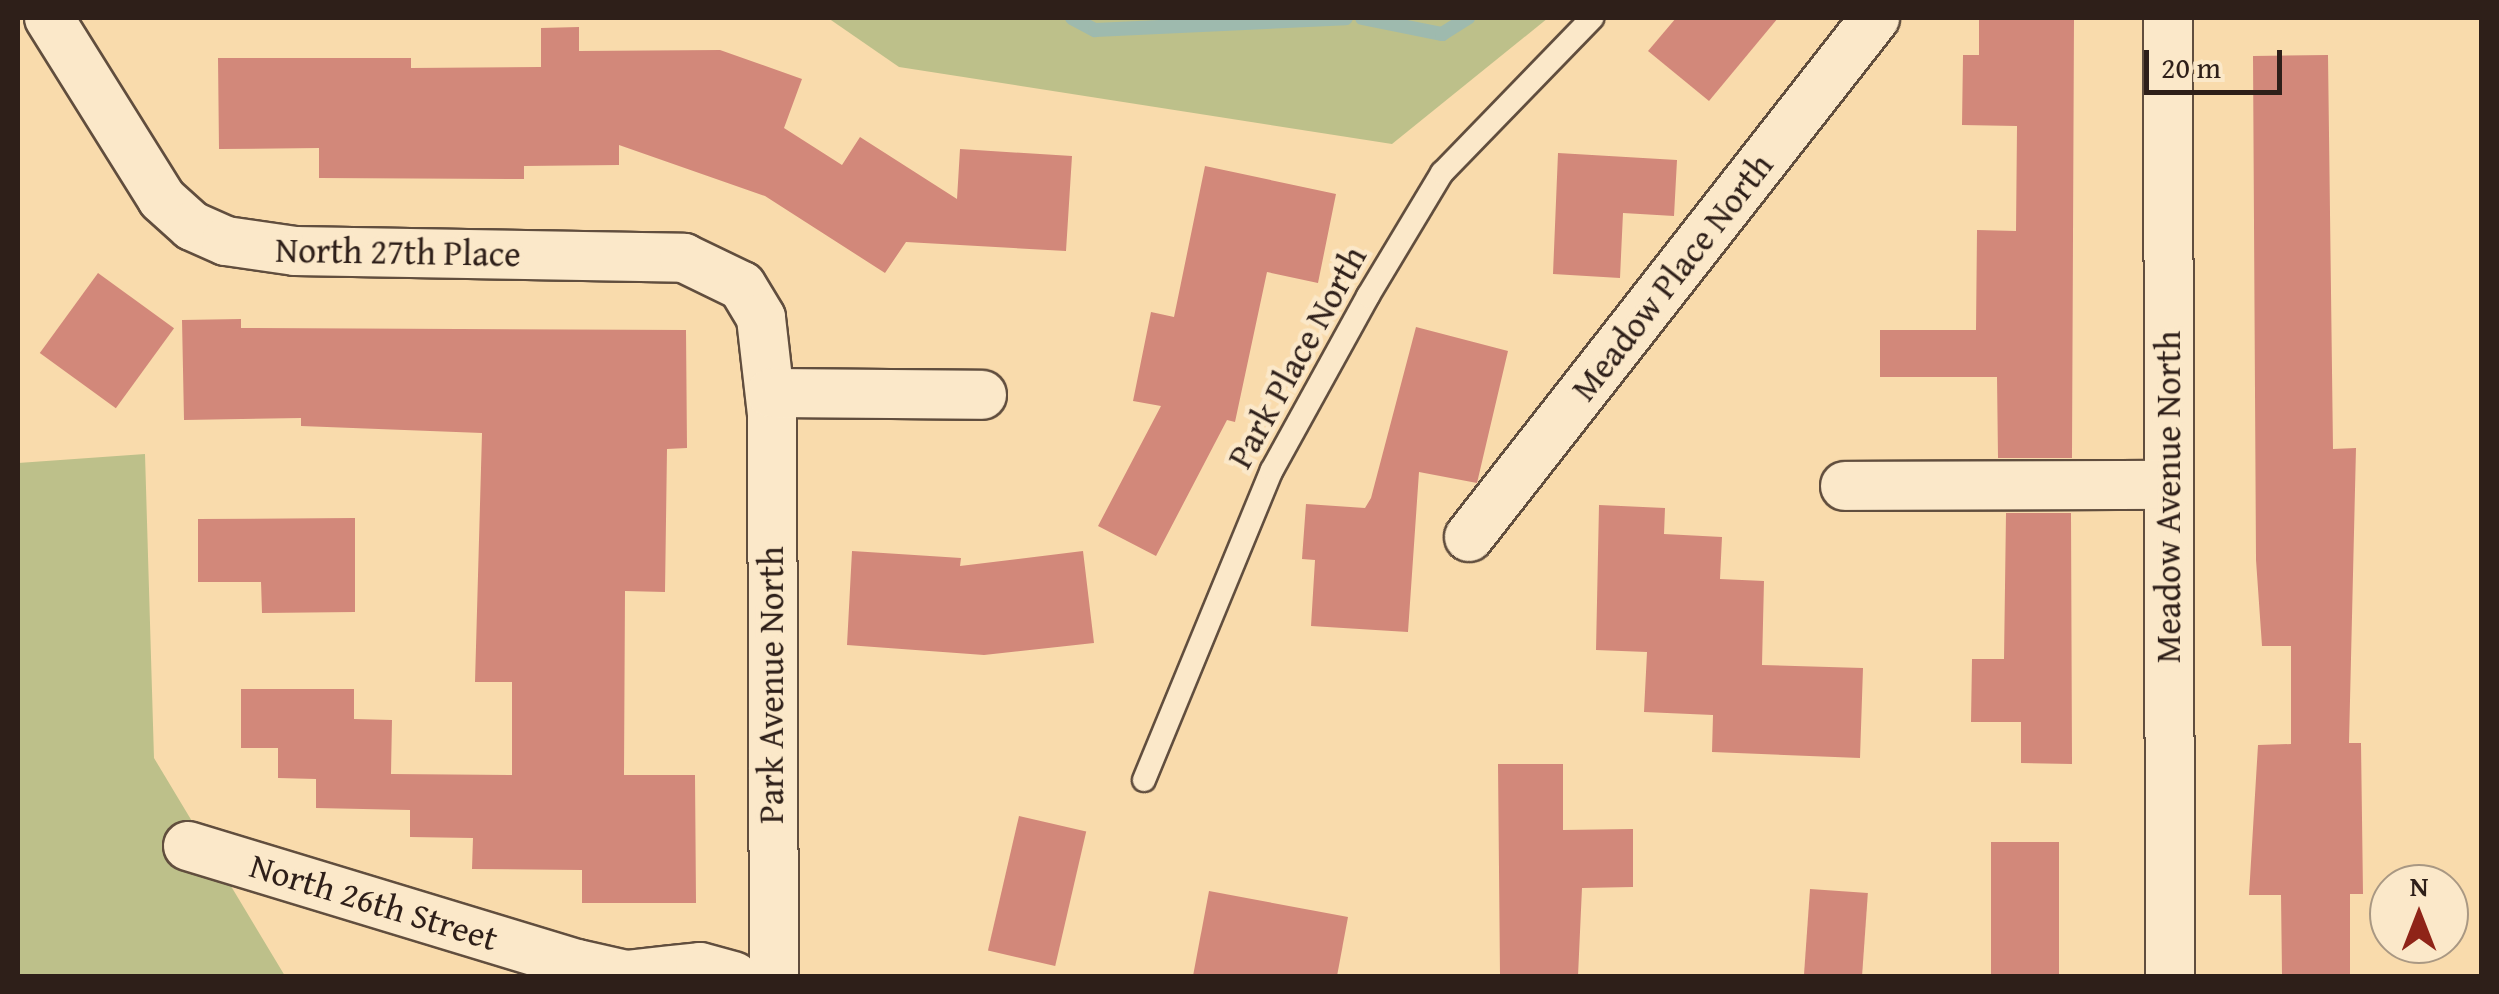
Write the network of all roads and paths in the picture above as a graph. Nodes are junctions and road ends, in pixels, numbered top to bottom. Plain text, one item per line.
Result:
1 (49, 18) edge
2 (1592, 18) edge
3 (1874, 18) edge
4 (2168, 18) edge
5 (771, 393) junction
6 (982, 395) dead end
7 (2168, 485) junction
8 (1845, 486) dead end
9 (1469, 537) dead end
10 (1144, 780) dead end
11 (188, 846) dead end
12 (734, 976) edge
13 (774, 976) edge
14 (2170, 976) edge

1 - 5 street, North 27th Place
2 - 10 lane, Park Place North
3 - 9 street, Meadow Place North
4 - 7 street, Meadow Avenue North
5 - 6 street
5 - 13 street, Park Avenue North
7 - 8 street
7 - 14 street, Meadow Avenue North
11 - 12 street, North 26th Street

